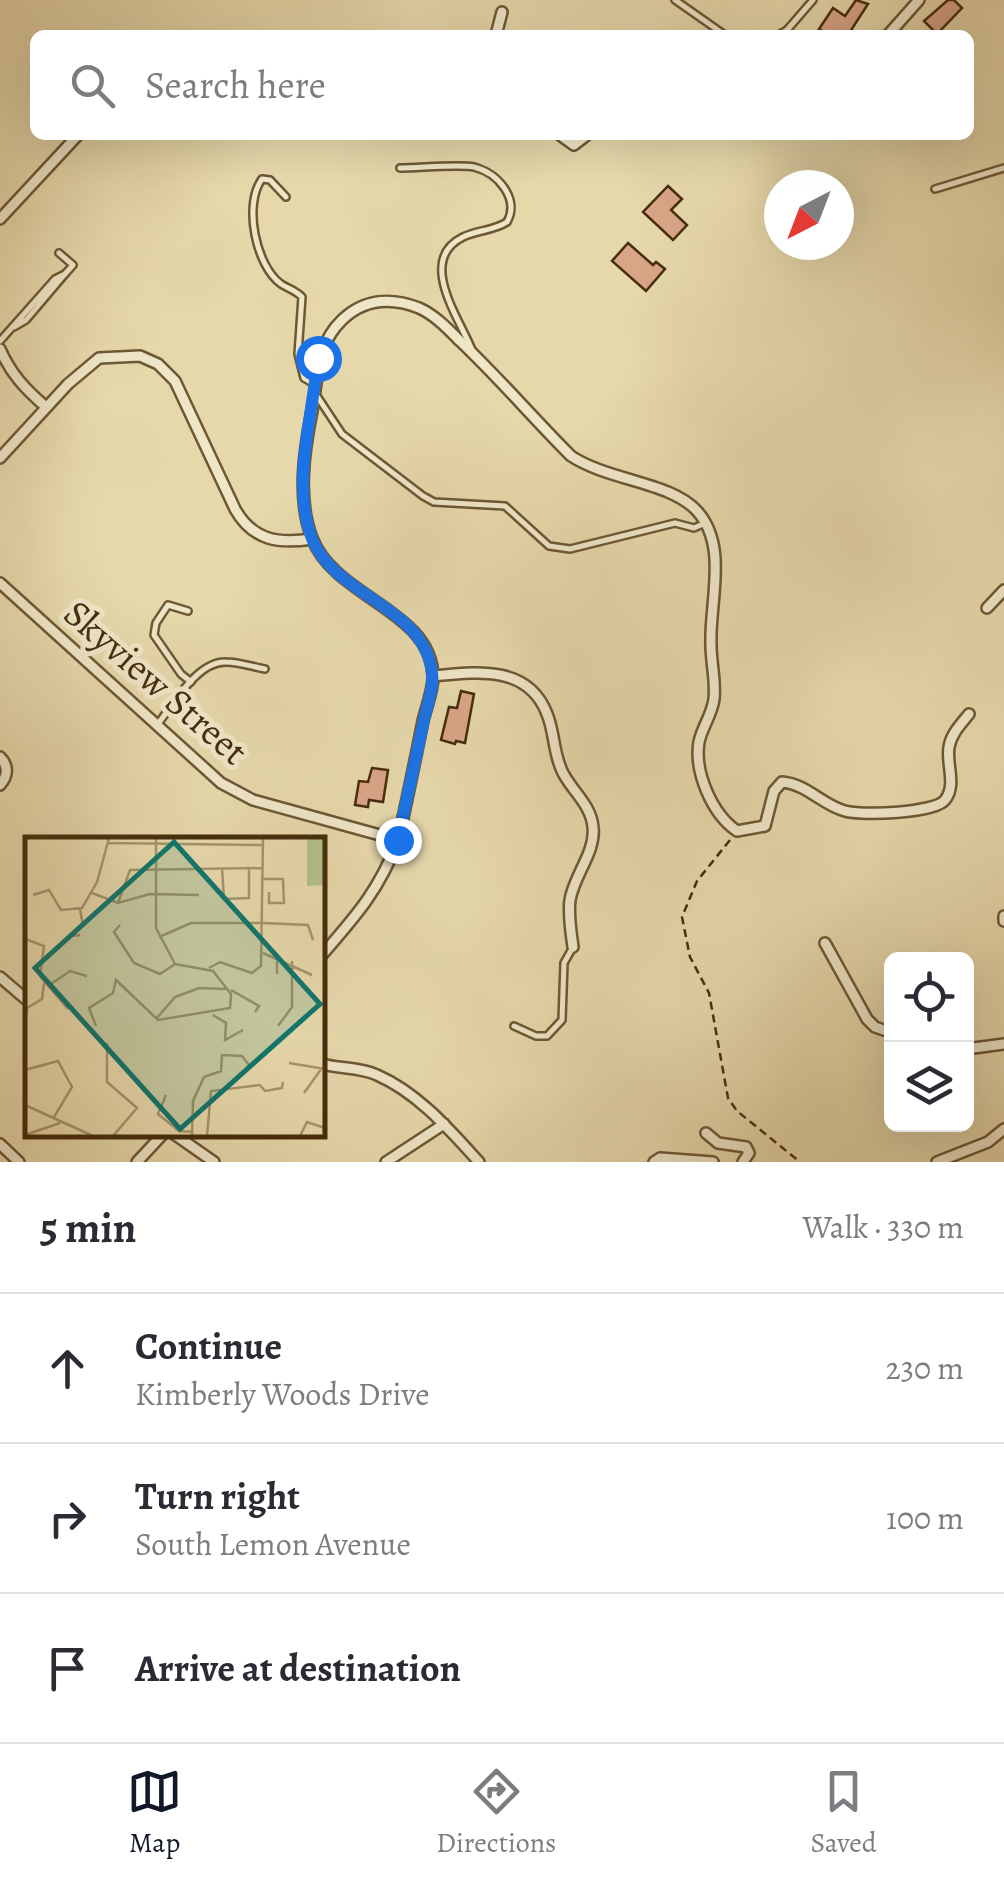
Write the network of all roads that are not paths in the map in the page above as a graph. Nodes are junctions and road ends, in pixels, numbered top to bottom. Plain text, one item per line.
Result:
1 (675, 0) edge
2 (813, 0) edge
3 (918, 0) edge
4 (502, 12) dead end
5 (497, 30) edge
6 (718, 30) edge
7 (786, 30) edge
8 (892, 30) edge
9 (73, 140) edge
10 (400, 168) dead end
11 (1004, 168) edge
12 (935, 189) dead end
13 (286, 196) dead end
14 (0, 220) edge
15 (59, 252) dead end
16 (0, 345) edge
17 (473, 353) junction
18 (315, 389) junction
19 (46, 407) junction
20 (0, 458) edge
21 (706, 523) junction
22 (312, 540) junction
23 (0, 583) edge
24 (1004, 590) edge
25 (987, 608) dead end
26 (188, 611) dead end
27 (266, 669) dead end
28 (433, 676) junction
29 (192, 682) junction
30 (969, 714) dead end
31 (157, 725) junction
32 (0, 757) edge
33 (0, 785) edge
34 (398, 840) junction
35 (825, 944) dead end
36 (573, 946) joint
37 (325, 951) edge
38 (0, 976) edge
39 (25, 998) edge
40 (514, 1026) dead end
41 (884, 1029) edge
42 (1004, 1044) edge
43 (974, 1048) edge
44 (325, 1065) edge
45 (444, 1124) junction
46 (1004, 1129) edge
47 (706, 1134) dead end
48 (160, 1137) edge
49 (178, 1137) edge
50 (0, 1144) edge
51 (19, 1162) edge
52 (137, 1162) edge
53 (214, 1162) edge
54 (386, 1162) edge
55 (479, 1162) edge
56 (654, 1162) edge
57 (713, 1162) edge
58 (743, 1162) edge
59 (937, 1162) edge

1 - 6 lane
2 - 7 lane
3 - 8 street
4 - 5 street
9 - 14 street
10 - 17 lane
11 - 12 lane
13 - 18 lane
15 - 16 lane
16 - 19 street
17 - 18 street
17 - 21 street
18 - 21 lane
18 - 22 street
19 - 20 street
19 - 22 street
21 - 30 street
22 - 28 street
23 - 31 street, Skyview Street
24 - 25 street
26 - 29 lane
27 - 29 lane
28 - 34 street
28 - 36 street
29 - 31 lane
31 - 34 street, Skyview Street
32 - 33 street
34 - 37 street
35 - 41 street
36 - 40 lane
38 - 39 street
42 - 43 street
44 - 45 street
45 - 54 street
45 - 55 street
46 - 59 street
47 - 58 street
48 - 52 street
49 - 53 street
50 - 51 street
56 - 57 street

